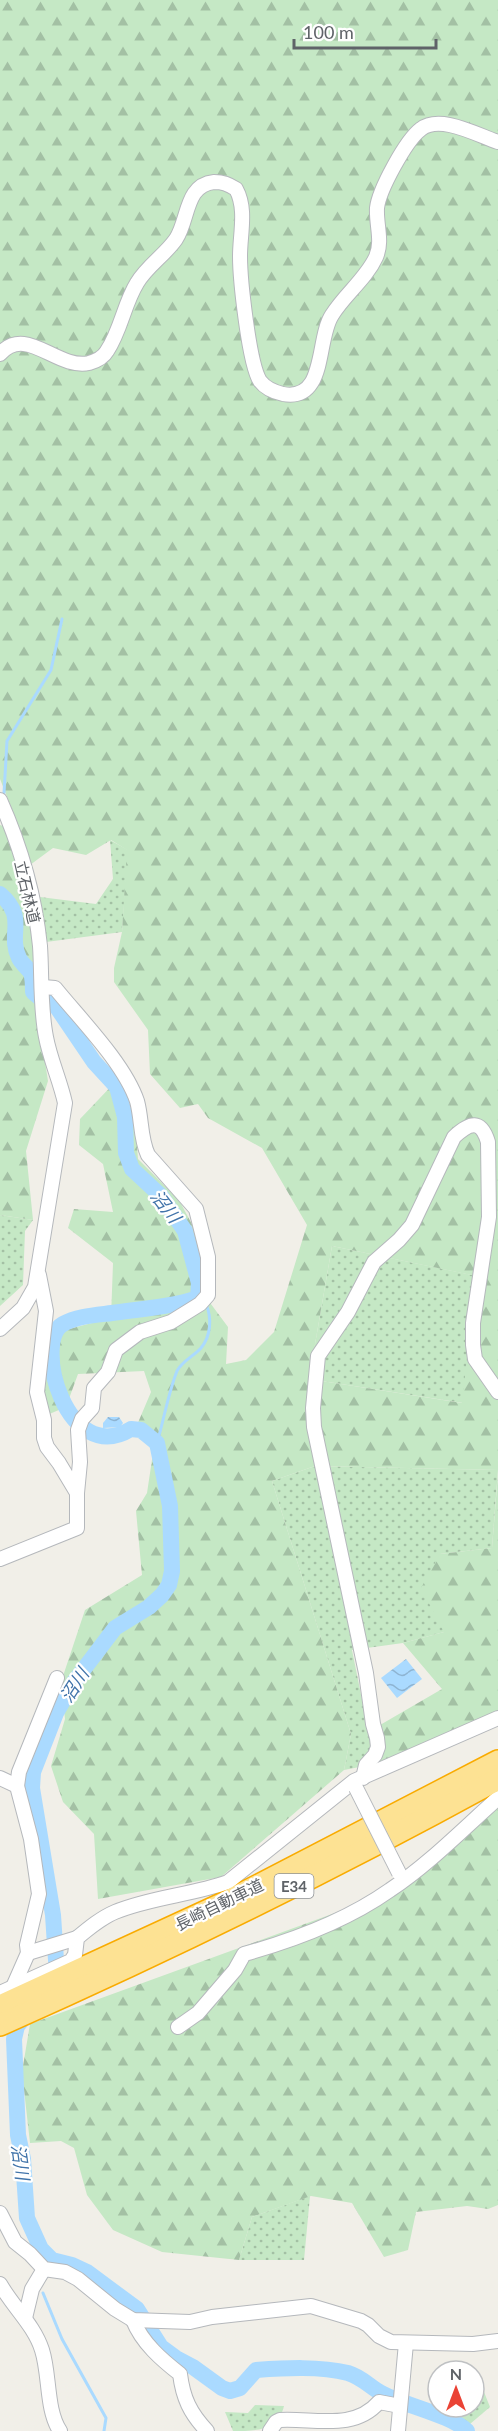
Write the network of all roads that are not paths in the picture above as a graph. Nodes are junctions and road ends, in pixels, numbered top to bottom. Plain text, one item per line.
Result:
1 (498, 142) edge
2 (0, 354) edge
3 (0, 800) edge
4 (43, 987) junction
5 (498, 1201) edge
6 (489, 1217) junction
7 (38, 1273) junction
8 (0, 1329) edge
9 (498, 1392) edge
10 (77, 1493) junction
11 (0, 1559) edge
12 (57, 1677) dead end
13 (498, 1718) edge
14 (498, 1761) edge
15 (0, 1778) edge
16 (498, 1779) edge
17 (358, 1782) junction
18 (17, 1786) junction
19 (498, 1798) edge
20 (401, 1877) junction
21 (70, 1940) junction
22 (28, 1953) junction
23 (87, 1977) junction
24 (6, 1990) edge
25 (0, 2006) edge
26 (0, 2025) edge
27 (178, 2026) dead end
28 (0, 2213) edge
29 (44, 2269) junction
30 (0, 2284) edge
31 (25, 2318) junction
32 (133, 2320) junction
33 (498, 2341) edge
34 (406, 2343) junction
35 (400, 2400) junction
36 (60, 2431) edge
37 (207, 2431) edge
38 (270, 2431) edge
39 (398, 2431) edge

1 - 2 street
3 - 4 street, 立石林道
4 - 7 street, 立石林道
4 - 10 street
5 - 6 street
6 - 9 street
6 - 17 street
7 - 8 street
7 - 10 street
10 - 11 street
12 - 18 street
13 - 17 street
14 - 23 highway, 長崎自動車道 / E34
15 - 18 street
16 - 23 highway, 長崎自動車道 / E34
17 - 20 street, bridge
17 - 21 street
18 - 22 street
19 - 20 street
20 - 27 street
21 - 22 street
21 - 24 street
22 - 24 street
23 - 25 highway, 長崎自動車道 / E34
23 - 26 highway, 長崎自動車道 / E34
28 - 29 street
29 - 31 street
29 - 32 street
30 - 31 street
31 - 36 street
32 - 34 street
32 - 37 street
33 - 34 street
34 - 35 street
35 - 38 street
35 - 39 street

